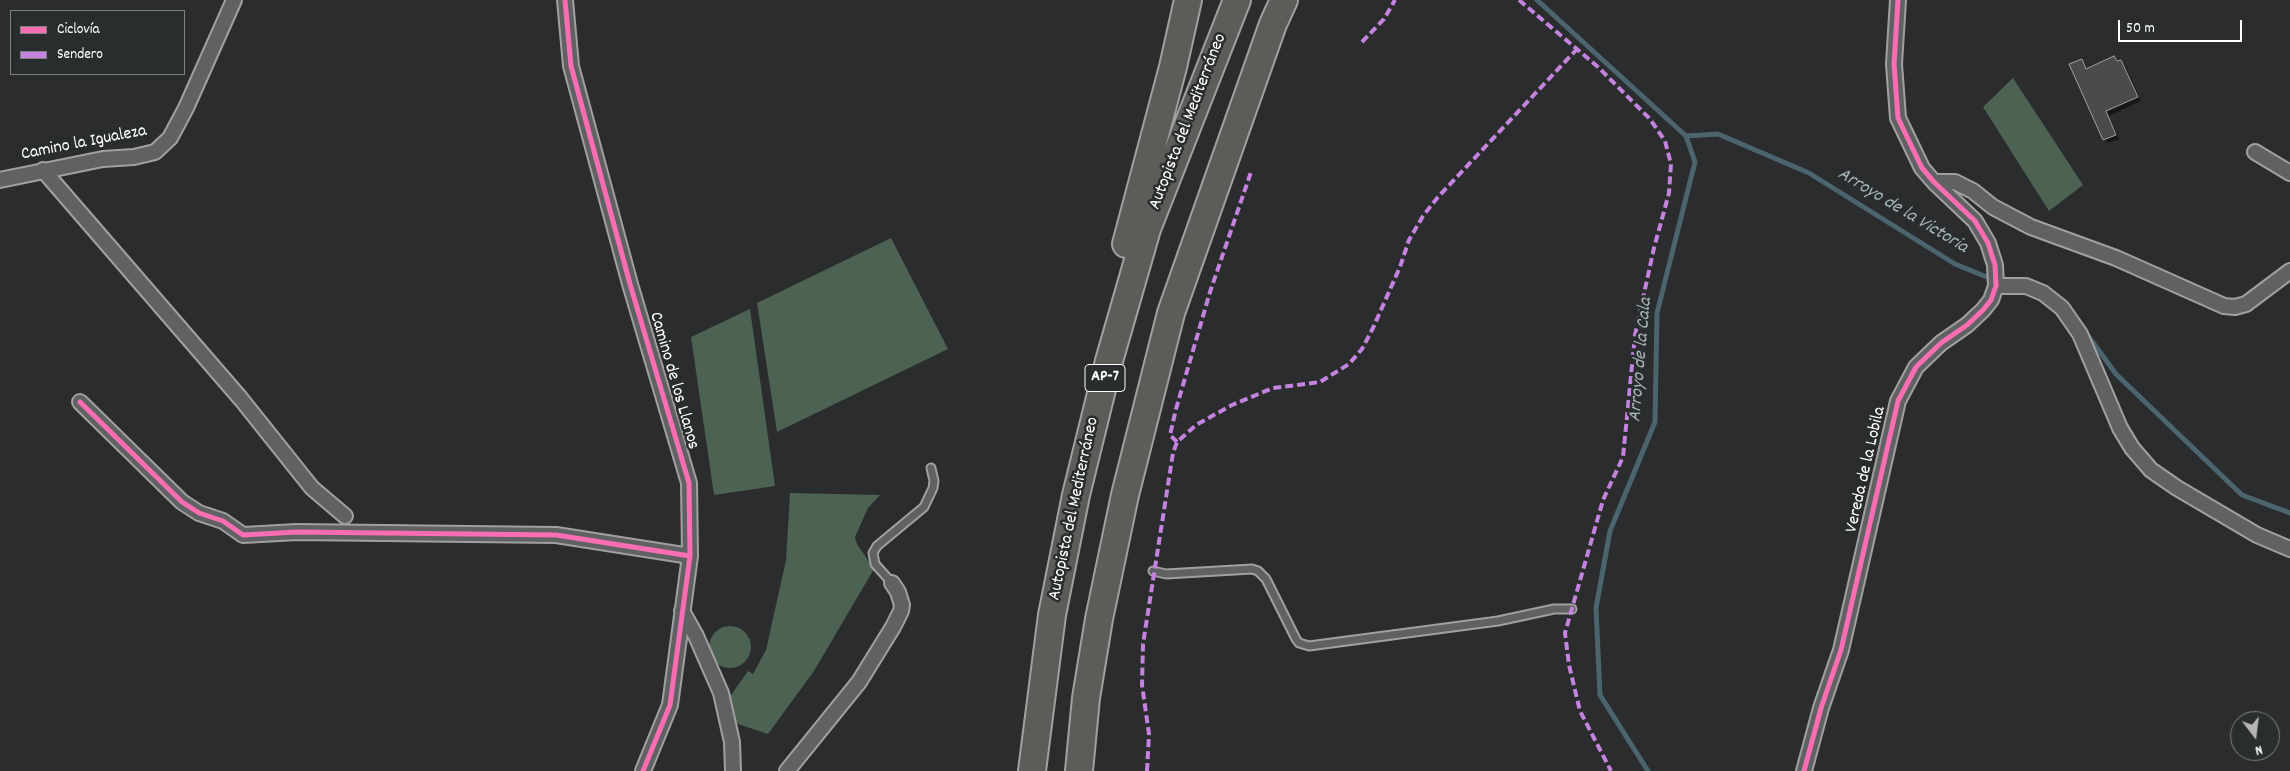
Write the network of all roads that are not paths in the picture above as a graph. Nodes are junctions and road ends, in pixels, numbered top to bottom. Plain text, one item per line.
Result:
1 (234, 0) edge
2 (565, 0) edge
3 (1188, 0) edge
4 (1237, 0) edge
5 (1284, 0) edge
6 (1302, 0) edge
7 (1898, 0) edge
8 (1273, 24) junction
9 (2255, 152) dead end
10 (43, 170) junction
11 (2290, 173) edge
12 (0, 180) edge
13 (1934, 182) junction
14 (2290, 271) edge
15 (1996, 286) junction
16 (80, 402) dead end
17 (931, 468) dead end
18 (1076, 496) junction
19 (345, 516) dead end
20 (2290, 549) edge
21 (690, 556) junction
22 (1153, 571) dead end
23 (892, 583) joint
24 (1572, 609) dead end
25 (682, 611) junction
26 (643, 771) edge
27 (733, 771) edge
28 (787, 771) edge
29 (1032, 771) edge
30 (1079, 771) edge
31 (1804, 771) edge

1 - 10 street, Camino la Igualeza
2 - 21 street, Camino de los Llanos
3 - 18 highway
4 - 18 highway, Autopista del Mediterráneo / AP-7
5 - 8 highway, AP-7
6 - 8 highway
7 - 13 street
8 - 30 highway, AP-7
9 - 11 street
10 - 12 street, Camino la Igualeza
10 - 19 street
13 - 14 street
13 - 15 street
15 - 20 street
15 - 31 street, Vereda de la Lobila
16 - 21 street
17 - 23 lane
18 - 29 highway, Autopista del Mediterráneo / AP-7
21 - 25 street, Camino de los Llanos
22 - 24 lane
23 - 28 street
25 - 26 street, Camino de los Llanos
25 - 27 street

